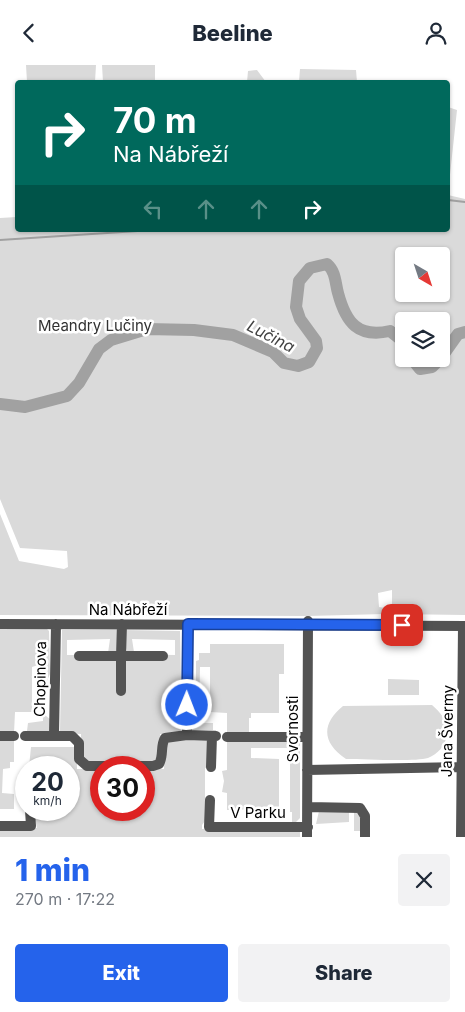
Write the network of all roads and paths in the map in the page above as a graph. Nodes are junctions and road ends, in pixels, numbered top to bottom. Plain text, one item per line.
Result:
1 (0, 623) edge
2 (308, 623) junction
3 (56, 624) junction
4 (122, 624) junction
5 (188, 624) junction
6 (464, 626) edge
7 (79, 656) dead end
8 (121, 656) junction
9 (163, 656) dead end
10 (121, 691) dead end
11 (54, 735) junction
12 (187, 735) junction
13 (0, 736) edge
14 (218, 736) junction
15 (307, 737) junction
16 (211, 767) dead end
17 (462, 767) junction
18 (307, 770) junction
19 (463, 792) edge
20 (210, 801) dead end
21 (308, 807) junction
22 (31, 821) edge
23 (0, 826) edge
24 (308, 832) edge
25 (365, 837) edge
26 (461, 837) edge

1 - 3 street, Na Nábřeží
2 - 5 street, Na Nábřeží
2 - 6 street, Na Nábřeží
2 - 15 street, Svornosti
3 - 4 street, Na Nábřeží
3 - 11 street, Chopinova
4 - 5 street, Na Nábřeží
4 - 8 street
5 - 12 street
6 - 17 street, Jana Švermy
7 - 8 street
8 - 9 street
8 - 10 street
11 - 12 street
11 - 13 street
12 - 14 street
14 - 15 street
14 - 16 street
15 - 18 street, Svornosti
17 - 18 street
17 - 19 street, Jana Švermy
18 - 21 street, Svornosti
19 - 26 street, Jana Švermy
20 - 24 street, V Parku
21 - 24 street, Svornosti
21 - 25 street
22 - 23 street

